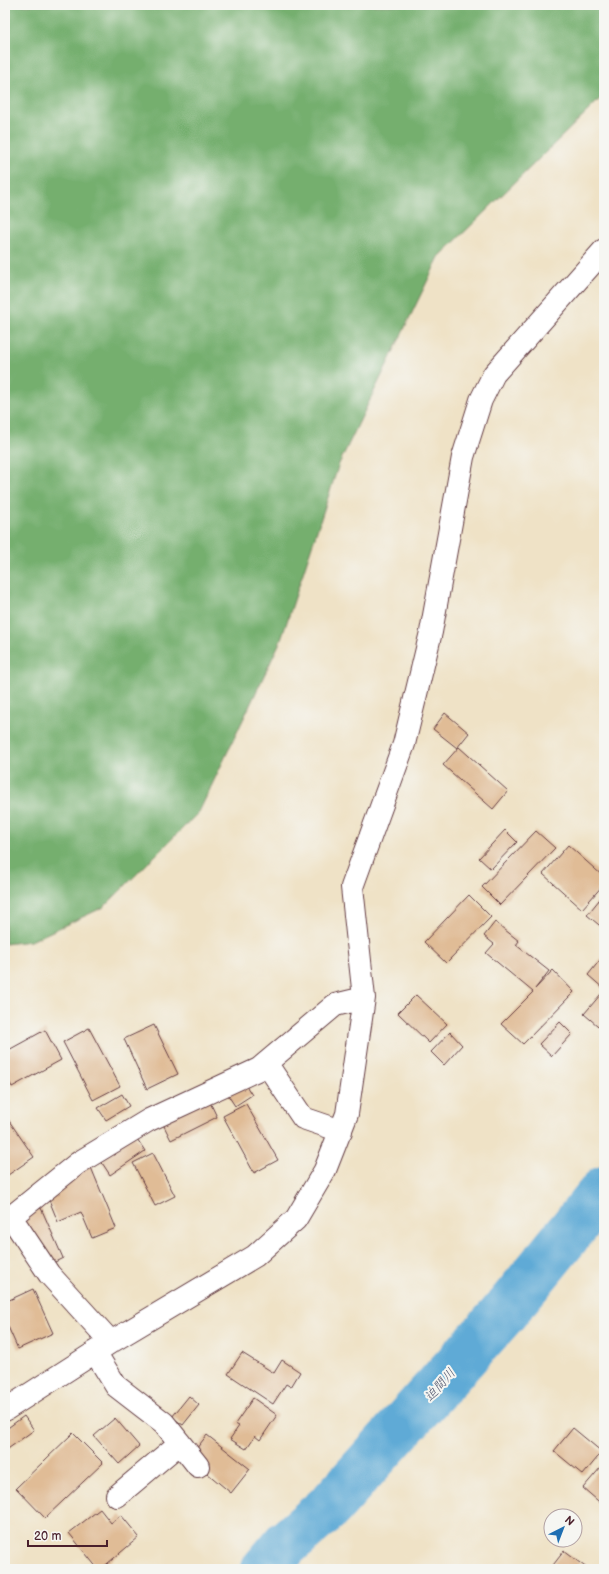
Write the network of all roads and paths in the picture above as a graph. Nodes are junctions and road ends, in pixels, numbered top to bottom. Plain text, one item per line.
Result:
1 (604, 250) edge
2 (364, 998) junction
3 (266, 1063) junction
4 (341, 1131) junction
5 (8, 1218) edge
6 (103, 1347) junction
7 (5, 1410) edge
8 (180, 1443) junction
9 (198, 1466) dead end
10 (117, 1496) dead end

1 - 2 street
2 - 3 street
2 - 4 street
3 - 4 street
3 - 5 street
4 - 6 street
5 - 6 street
6 - 7 street
6 - 8 street
8 - 9 street
8 - 10 street

